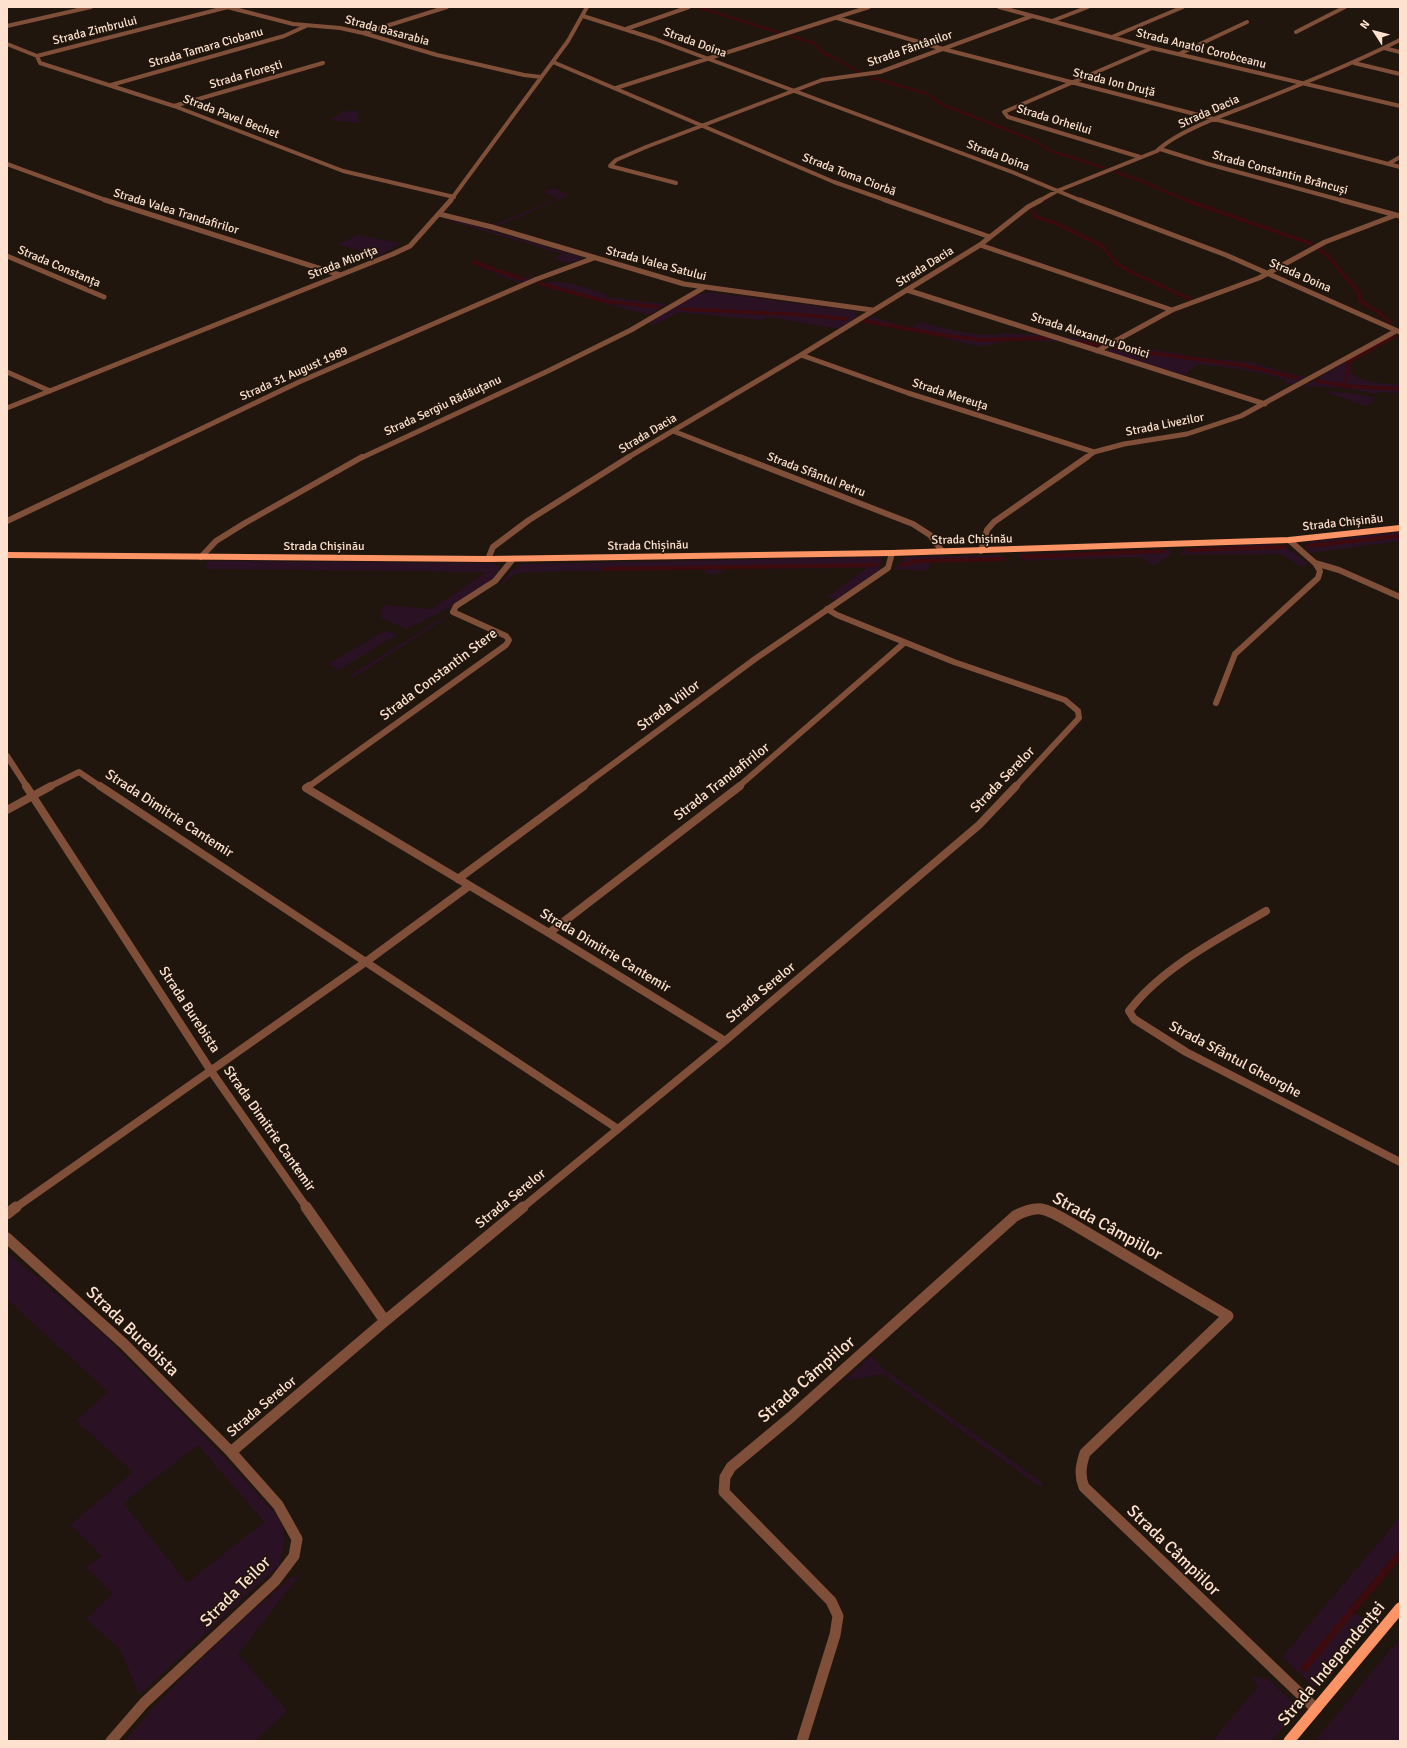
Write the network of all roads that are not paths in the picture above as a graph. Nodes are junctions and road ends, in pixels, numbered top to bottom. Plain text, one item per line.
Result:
1 (91, 7) edge
2 (228, 7) edge
3 (447, 7) edge
4 (587, 7) edge
5 (689, 7) edge
6 (869, 7) edge
7 (999, 7) edge
8 (1088, 7) edge
9 (1183, 7) edge
10 (1345, 7) edge
11 (583, 16) junction
12 (1032, 16) junction
13 (837, 18) junction
14 (1052, 21) junction
15 (1247, 22) dead end
16 (7, 26) edge
17 (306, 26) junction
18 (626, 30) junction
19 (1296, 32) dead end
20 (363, 33) junction
21 (1112, 37) junction
22 (1400, 40) edge
23 (7, 44) edge
24 (1152, 48) junction
25 (1384, 48) junction
26 (943, 49) junction
27 (1400, 52) edge
28 (1178, 54) junction
29 (37, 56) junction
30 (707, 58) junction
31 (553, 62) junction
32 (323, 63) dead end
33 (1354, 63) junction
34 (1400, 74) edge
35 (541, 77) junction
36 (1071, 83) junction
37 (1303, 84) junction
38 (110, 86) junction
39 (616, 88) junction
40 (794, 90) junction
41 (174, 106) junction
42 (1400, 106) edge
43 (1215, 119) junction
44 (703, 126) junction
45 (1160, 149) junction
46 (1140, 157) junction
47 (1400, 157) edge
48 (7, 164) edge
49 (1388, 164) junction
50 (1400, 167) edge
51 (676, 183) dead end
52 (1057, 191) junction
53 (454, 197) junction
54 (439, 214) junction
55 (1398, 215) edge
56 (990, 237) junction
57 (980, 244) junction
58 (7, 256) edge
59 (594, 258) junction
60 (1269, 273) junction
61 (340, 275) junction
62 (703, 288) junction
63 (907, 290) junction
64 (104, 297) dead end
65 (872, 310) junction
66 (1172, 310) junction
67 (1398, 332) edge
68 (1097, 351) junction
69 (801, 355) junction
70 (7, 372) edge
71 (50, 391) junction
72 (1265, 404) junction
73 (7, 408) edge
74 (672, 431) junction
75 (1094, 452) junction
76 (7, 521) edge
77 (1400, 528) edge
78 (1289, 540) junction
79 (942, 551) junction
80 (981, 551) junction
81 (892, 553) junction
82 (7, 555) edge
83 (202, 557) junction
84 (488, 559) junction
85 (513, 559) junction
86 (1315, 563) junction
87 (1400, 597) edge
88 (827, 609) junction
89 (904, 643) junction
90 (1216, 703) dead end
91 (7, 756) edge
92 (306, 788) joint
93 (33, 795) junction
94 (7, 810) edge
95 (458, 879) junction
96 (469, 886) junction
97 (1266, 911) dead end
98 (549, 932) junction
99 (366, 961) junction
100 (725, 1041) junction
101 (211, 1071) junction
102 (618, 1129) junction
103 (1400, 1162) edge
104 (7, 1214) edge
105 (7, 1238) edge
106 (385, 1321) junction
107 (231, 1452) junction
108 (1400, 1608) edge
109 (1316, 1709) junction
110 (111, 1741) edge
111 (802, 1741) edge
112 (1289, 1741) edge

1 - 16 street
2 - 17 street, Strada Basarabia
2 - 29 street, Strada Zimbrului
3 - 20 street
4 - 11 street, Strada Miorița
5 - 18 street
6 - 13 street
7 - 12 street, Strada Anatol Corobceanu
8 - 14 street
9 - 21 street
10 - 19 street
11 - 18 street, Strada Doina
11 - 31 street, Strada Miorița
12 - 14 street, Strada Anatol Corobceanu
12 - 26 street, Strada Fântânilor
13 - 26 street, Strada Ion Druță
13 - 30 street
14 - 21 street, Strada Anatol Corobceanu
15 - 28 street
17 - 20 street, Strada Basarabia
17 - 38 street, Strada Tamara Ciobanu
18 - 30 street, Strada Doina
20 - 35 street, Strada Basarabia
21 - 24 street, Strada Anatol Corobceanu
22 - 25 street, Strada Dacia
23 - 29 street, Strada Pavel Bechet
24 - 28 street, Strada Anatol Corobceanu
24 - 36 street, Strada Orheilui
25 - 27 street
25 - 33 street, Strada Dacia
26 - 36 street, Strada Ion Druță
26 - 40 street, Strada Fântânilor
28 - 37 street, Strada Anatol Corobceanu
29 - 38 street, Strada Pavel Bechet
30 - 39 street
30 - 40 street, Strada Doina
31 - 35 street, Strada Miorița
31 - 39 street, Strada Toma Ciorbă
32 - 41 street, Strada Florești
33 - 34 street
33 - 37 street, Strada Dacia
35 - 53 street, Strada Miorița
36 - 43 street, Strada Ion Druță
36 - 46 street, Strada Orheilui
37 - 42 street, Strada Anatol Corobceanu
37 - 43 street, Strada Dacia
38 - 41 street, Strada Pavel Bechet
39 - 44 street, Strada Toma Ciorbă
40 - 44 street, Strada Fântânilor
40 - 52 street, Strada Doina
41 - 53 street, Strada Pavel Bechet
43 - 45 street, Strada Dacia
43 - 49 street, Strada Ion Druță
44 - 51 street
44 - 56 street, Strada Toma Ciorbă
45 - 46 street, Strada Dacia
45 - 55 street, Strada Constantin Brâncuși
46 - 52 street, Strada Dacia
47 - 49 street
48 - 61 street, Strada Valea Trandafirilor
49 - 50 street, Strada Ion Druță
52 - 56 street, Strada Dacia
52 - 60 street, Strada Doina
53 - 54 street, Strada Miorița
54 - 59 street, Strada Valea Satului
54 - 61 street, Strada Miorița
55 - 60 street
56 - 57 street, Strada Dacia
57 - 63 street, Strada Dacia
57 - 66 street
58 - 64 street, Strada Constanța
59 - 62 street, Strada Valea Satului
59 - 76 street, Strada 31 August 1989
60 - 66 street
60 - 67 street, Strada Doina
61 - 71 street, Strada Miorița
62 - 65 street, Strada Valea Satului
62 - 83 street, Strada Sergiu Rădăuțanu
63 - 65 street, Strada Dacia
63 - 68 street, Strada Alexandru Donici
65 - 69 street, Strada Dacia
66 - 68 street
67 - 72 street, Strada Livezilor
68 - 72 street, Strada Alexandru Donici
69 - 74 street, Strada Dacia
69 - 75 street, Strada Mereuța
70 - 71 street
71 - 73 street, Strada Miorița
72 - 75 street, Strada Livezilor
74 - 79 street, Strada Sfântul Petru
74 - 84 street, Strada Dacia
75 - 80 street, Strada Livezilor
77 - 78 street, Strada Chișinău
78 - 80 street, Strada Chișinău
78 - 86 street, Strada Chișinău
79 - 80 street, Strada Chișinău
79 - 81 street, Strada Chișinău
81 - 85 street, Strada Chișinău
81 - 88 street, Strada Viilor
82 - 83 street, Strada Chișinău
83 - 84 street, Strada Chișinău
84 - 85 street, Strada Chișinău
85 - 92 street, Strada Constantin Stere
86 - 87 street, Strada Chișinău
86 - 90 street
88 - 89 street, Strada Serelor
88 - 95 street, Strada Viilor
89 - 98 street, Strada Trandafirilor
89 - 100 street, Strada Serelor
91 - 93 street, Strada Burebista
92 - 95 street, Strada Dimitrie Cantemir
93 - 94 street
93 - 99 street, Strada Dimitrie Cantemir
93 - 101 street, Strada Burebista
95 - 96 street, Strada Dimitrie Cantemir
96 - 98 street, Strada Dimitrie Cantemir
96 - 99 street, Strada Dimitrie Cantemir
97 - 103 street, Strada Sfântul Gheorghe
98 - 100 street, Strada Dimitrie Cantemir
99 - 101 street, Strada Dimitrie Cantemir
99 - 102 street, Strada Dimitrie Cantemir
100 - 102 street, Strada Serelor
101 - 104 street, Strada Burebista
101 - 106 street, Strada Dimitrie Cantemir
102 - 106 street, Strada Serelor
105 - 107 street, Strada Burebista
106 - 107 street, Strada Serelor
107 - 110 street, Strada Teilor
108 - 109 street, Strada Independenței
109 - 111 street, Strada Câmpiilor
109 - 112 street, Strada Independenței

